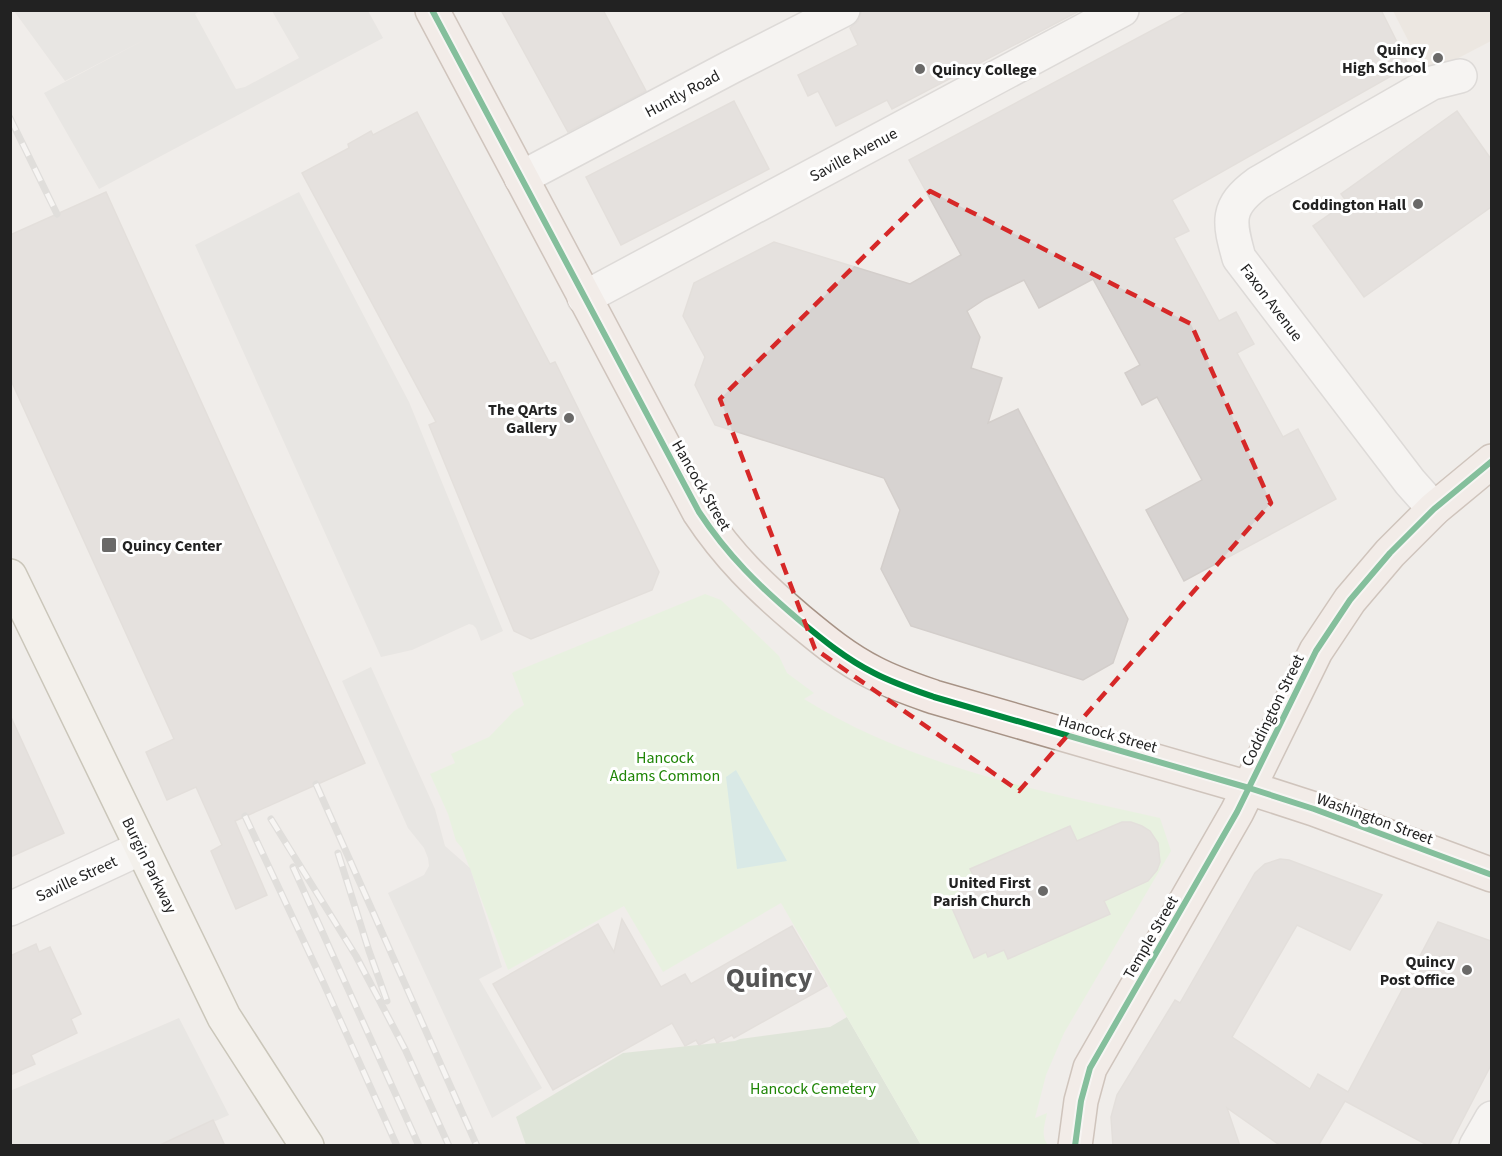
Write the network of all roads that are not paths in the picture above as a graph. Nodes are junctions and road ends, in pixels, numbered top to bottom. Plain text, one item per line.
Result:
1 (432, 10) edge
2 (843, 10) edge
3 (1122, 10) edge
4 (1460, 76) dead end
5 (521, 178) junction
6 (584, 298) junction
7 (1491, 461) edge
8 (1434, 509) junction
9 (10, 576) edge
10 (1249, 788) junction
11 (141, 848) junction
12 (1491, 875) edge
13 (10, 909) edge
14 (1491, 1118) edge
15 (307, 1146) edge
16 (1075, 1146) edge
17 (1476, 1146) edge

1 - 5 main road, Hancock Street
2 - 5 street, Huntly Road
3 - 6 street, Saville Avenue
4 - 8 street, Faxon Avenue
5 - 6 main road, Hancock Street
6 - 10 main road, Hancock Street
7 - 8 main road, Coddington Street
8 - 10 main road, Coddington Street
9 - 11 main road, Burgin Parkway
10 - 12 main road, Washington Street
10 - 16 main road, Temple Street
11 - 13 street, Saville Street
11 - 15 main road, Burgin Parkway
14 - 17 street

